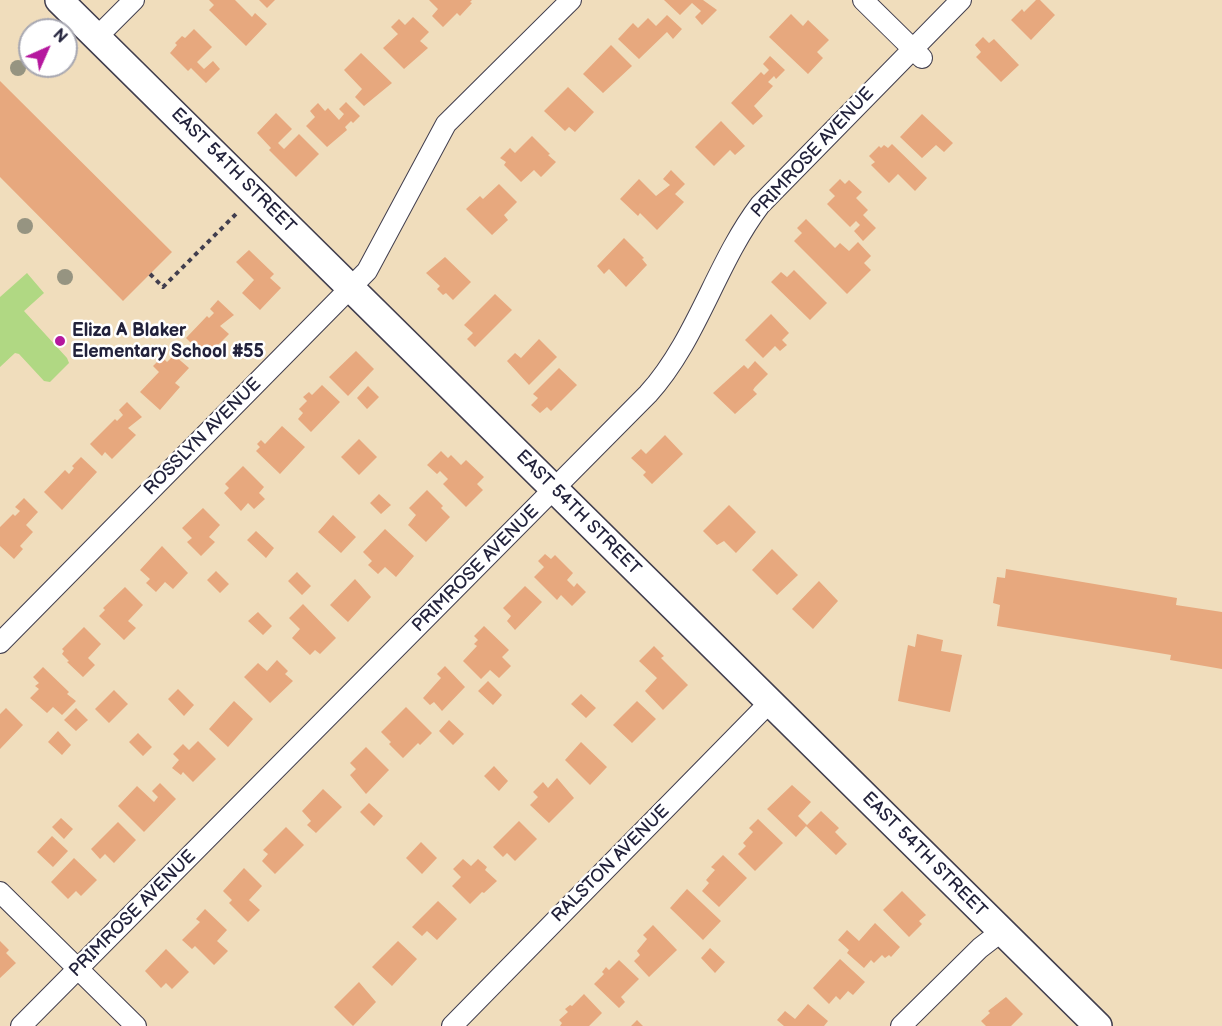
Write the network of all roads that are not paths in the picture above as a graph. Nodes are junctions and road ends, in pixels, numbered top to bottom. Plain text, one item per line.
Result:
1 (59, 0) edge
2 (134, 0) edge
3 (571, 0) edge
4 (864, 0) edge
5 (961, 0) edge
6 (97, 37) junction
7 (917, 54) junction
8 (351, 288) junction
9 (555, 489) junction
10 (0, 643) edge
11 (770, 702) junction
12 (0, 892) edge
13 (1002, 931) junction
14 (78, 969) junction
15 (21, 1026) edge
16 (136, 1026) edge
17 (452, 1026) edge
18 (901, 1026) edge
19 (1098, 1026) edge

1 - 6 street, EAST 54TH STREET
2 - 6 street
3 - 8 street, ROSSLYN AVENUE
4 - 7 street
5 - 7 street, PRIMROSE AVENUE
6 - 8 street, EAST 54TH STREET
7 - 9 street, PRIMROSE AVENUE
8 - 9 street, EAST 54TH STREET
8 - 10 street, ROSSLYN AVENUE
9 - 11 street, EAST 54TH STREET
9 - 14 street, PRIMROSE AVENUE
11 - 13 street, EAST 54TH STREET
11 - 17 street, RALSTON AVENUE
12 - 14 street
13 - 18 street
13 - 19 street, EAST 54TH STREET
14 - 15 street, PRIMROSE AVENUE
14 - 16 street

